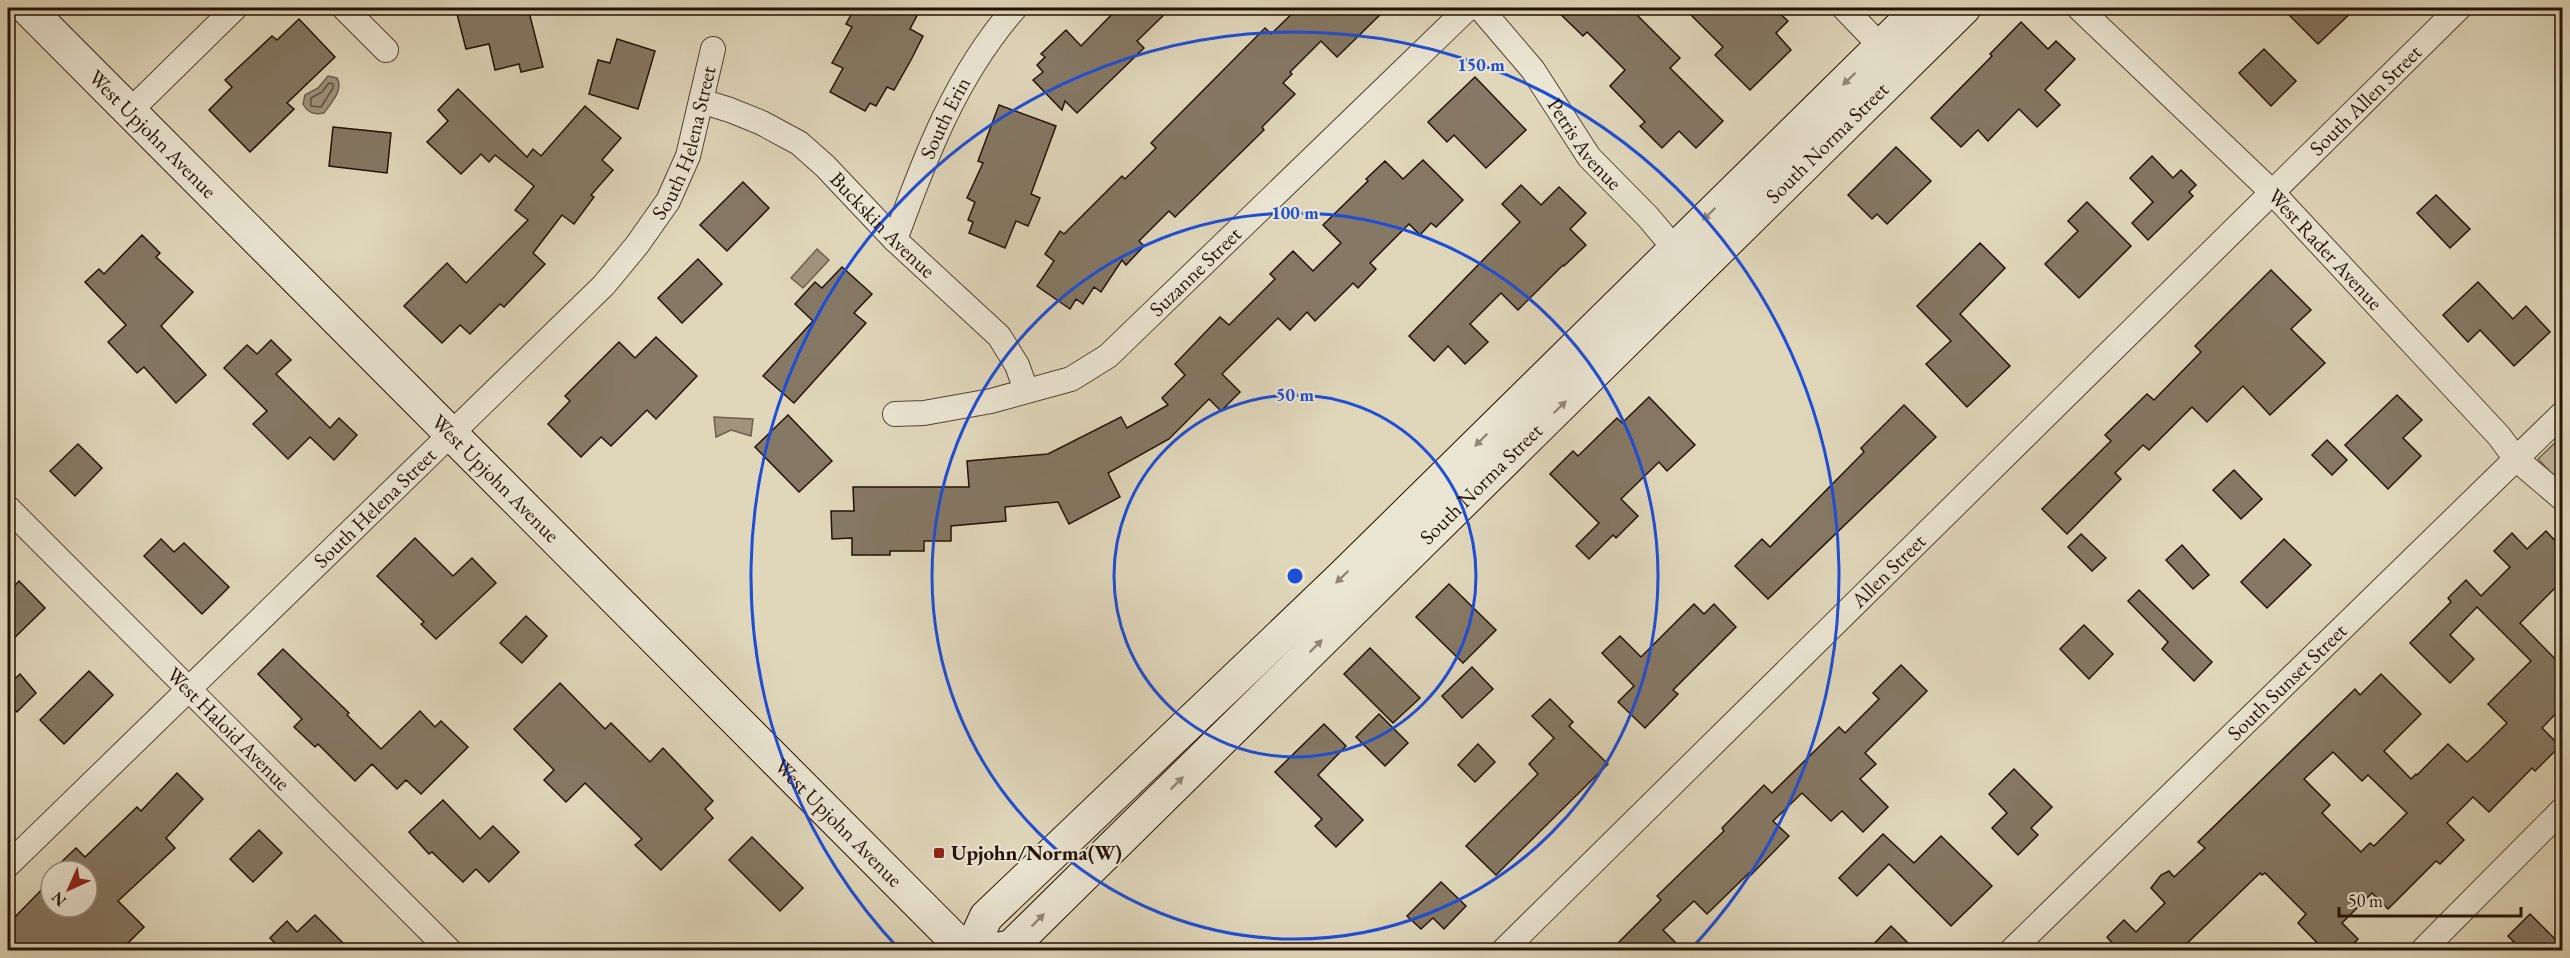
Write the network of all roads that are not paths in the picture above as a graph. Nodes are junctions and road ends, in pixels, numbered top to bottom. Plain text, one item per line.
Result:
1 (27, 8) edge
2 (235, 8) edge
3 (344, 8) edge
4 (1014, 8) edge
5 (1468, 8) edge
6 (1480, 8) edge
7 (1844, 8) edge
8 (1920, 8) edge
9 (1964, 8) edge
10 (2079, 8) edge
11 (2459, 8) edge
12 (713, 49) dead end
13 (386, 50) dead end
14 (1892, 59) junction
15 (700, 102) junction
16 (130, 110) junction
17 (2272, 192) junction
18 (895, 240) junction
19 (1675, 248) junction
20 (1695, 275) junction
21 (1026, 390) junction
22 (895, 414) dead end
23 (2562, 414) edge
24 (451, 432) junction
25 (2516, 459) junction
26 (2562, 498) edge
27 (8, 508) edge
28 (188, 689) junction
29 (2562, 810) edge
30 (8, 865) edge
31 (449, 951) edge
32 (965, 951) edge
33 (971, 951) edge
34 (991, 951) edge
35 (1504, 951) edge
36 (2012, 951) edge
37 (2423, 951) edge

1 - 16 street, West Upjohn Avenue
2 - 16 street
3 - 13 street
4 - 18 street, South Erin
5 - 21 street, Suzanne Street
6 - 19 street, Petris Avenue
7 - 14 street
8 - 14 street, South Norma Street
9 - 14 street, South Norma Street
10 - 17 street, West Rader Avenue
11 - 17 street, South Allen Street
12 - 15 street, South Helena Street
14 -> 19 street, South Norma Street
14 - 20 street, South Norma Street
15 - 18 street, Buckskin Avenue
15 - 24 street, South Helena Street
16 - 24 street, West Upjohn Avenue
17 - 25 street, West Rader Avenue
17 - 35 street, Allen Street
18 - 21 street, Buckskin Avenue
19 - 20 street, Petris Avenue
19 -> 33 street, South Norma Street
34 -> 20 street, South Norma Street
21 - 22 street, Suzanne Street
23 - 25 street, South Sunset Street
24 - 28 street, South Helena Street
24 - 32 street, West Upjohn Avenue
25 - 26 street, West Rader Avenue
25 - 36 street, South Sunset Street
27 - 28 street, West Haloid Avenue
28 - 30 street, South Helena Street
28 - 31 street, West Haloid Avenue
29 - 37 street

